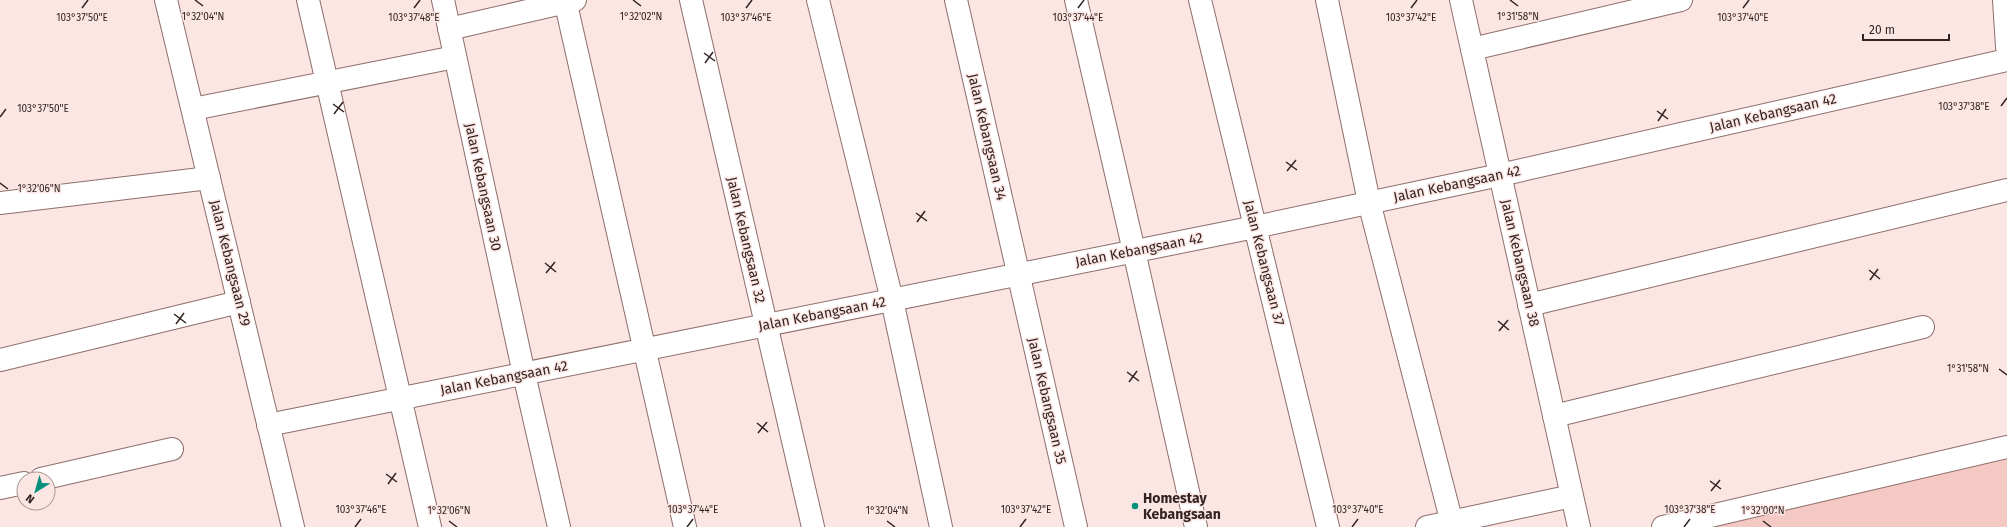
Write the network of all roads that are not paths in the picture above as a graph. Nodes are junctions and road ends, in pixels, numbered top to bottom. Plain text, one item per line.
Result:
1 (166, 0) edge
2 (308, 0) edge
3 (443, 0) edge
4 (691, 0) edge
5 (818, 0) edge
6 (956, 0) edge
7 (1076, 0) edge
8 (1200, 0) edge
9 (1327, 0) edge
10 (1461, 0) edge
11 (1681, 0) edge
12 (2004, 0) edge
13 (569, 1) edge
14 (449, 29) junction
15 (2007, 47) edge
16 (1472, 49) junction
17 (455, 57) junction
18 (2007, 60) edge
19 (328, 82) junction
20 (193, 110) junction
21 (1500, 175) junction
22 (209, 178) junction
23 (2007, 190) edge
24 (1369, 202) junction
25 (0, 203) edge
26 (1255, 227) junction
27 (1134, 251) junction
28 (1018, 274) junction
29 (892, 300) junction
30 (239, 302) junction
31 (1529, 305) junction
32 (766, 325) junction
33 (1922, 327) dead end
34 (645, 350) junction
35 (0, 360) edge
36 (524, 374) junction
37 (402, 398) junction
38 (1554, 416) junction
39 (268, 425) junction
40 (2007, 447) edge
41 (172, 449) dead end
42 (56, 476) edge
43 (16, 485) edge
44 (0, 488) edge
45 (1572, 496) junction
46 (1452, 524) edge
47 (293, 527) edge
48 (430, 527) edge
49 (560, 527) edge
50 (685, 527) edge
51 (813, 527) edge
52 (941, 527) edge
53 (1076, 527) edge
54 (1196, 527) edge
55 (1328, 527) edge
56 (1427, 527) edge
57 (1579, 527) edge
58 (1663, 527) edge

1 - 20 street, Jalan Kebangsaan 29
2 - 19 street
3 - 14 street, Jalan Kebangsaan 30
4 - 32 street, Jalan Kebangsaan 32
5 - 29 street
6 - 28 street, Jalan Kebangsaan 34
7 - 27 street
8 - 26 street, Jalan Kebangsaan 37
9 - 24 street
10 - 16 street, Jalan Kebangsaan 38
11 - 16 street
12 - 15 street
13 - 14 street
13 - 34 street
14 - 17 street, Jalan Kebangsaan 30
16 - 21 street, Jalan Kebangsaan 38
17 - 19 street
17 - 36 street, Jalan Kebangsaan 30
18 - 21 street, Jalan Kebangsaan 42
19 - 20 street
19 - 37 street
20 - 22 street, Jalan Kebangsaan 29
21 - 24 street, Jalan Kebangsaan 42
21 - 31 street, Jalan Kebangsaan 38
22 - 25 street
22 - 30 street, Jalan Kebangsaan 29
23 - 31 street
24 - 26 street, Jalan Kebangsaan 42
24 - 46 street
26 - 27 street, Jalan Kebangsaan 42
26 - 55 street, Jalan Kebangsaan 37
27 - 28 street, Jalan Kebangsaan 42
27 - 54 street
28 - 29 street, Jalan Kebangsaan 42
28 - 53 street, Jalan Kebangsaan 35
29 - 32 street, Jalan Kebangsaan 42
29 - 52 street
30 - 35 street
30 - 39 street, Jalan Kebangsaan 29
31 - 38 street, Jalan Kebangsaan 38
32 - 34 street, Jalan Kebangsaan 42
32 - 51 street, Jalan Kebangsaan 32
33 - 38 street
34 - 36 street, Jalan Kebangsaan 42
34 - 50 street
36 - 37 street, Jalan Kebangsaan 42
36 - 49 street, Jalan Kebangsaan 30
37 - 39 street, Jalan Kebangsaan 42
37 - 48 street
38 - 45 street, Jalan Kebangsaan 38
39 - 47 street, Jalan Kebangsaan 29
40 - 58 street
41 - 42 street
43 - 44 street
45 - 46 street
45 - 57 street, Jalan Kebangsaan 38
46 - 56 street

